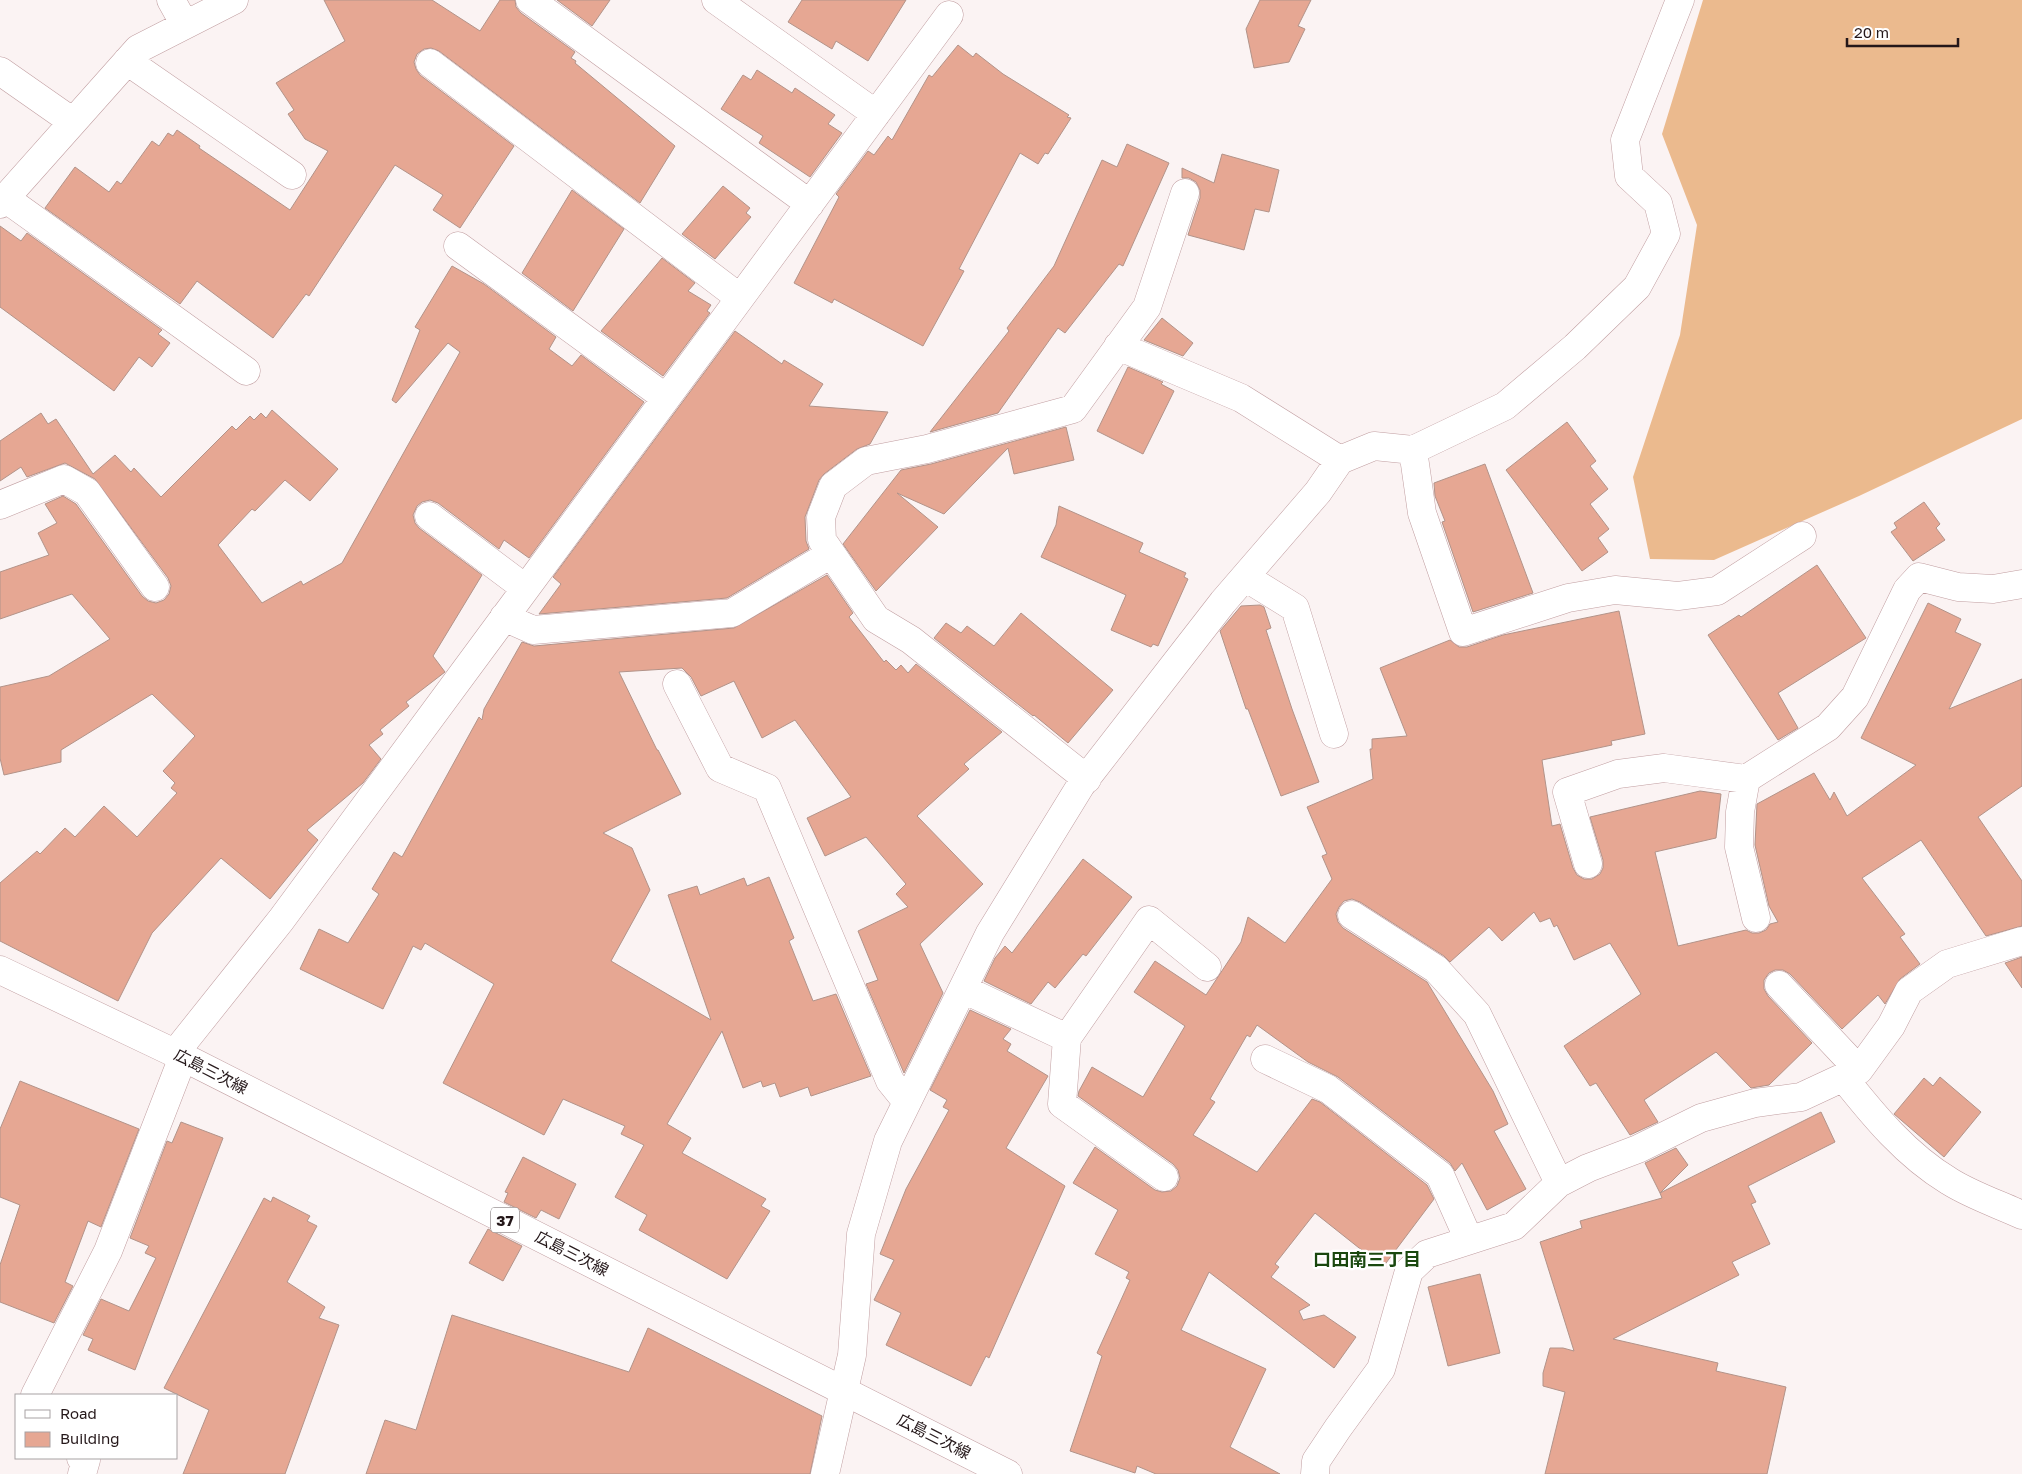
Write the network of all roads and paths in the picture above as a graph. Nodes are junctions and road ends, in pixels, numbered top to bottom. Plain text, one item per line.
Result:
1 (171, 0) edge
2 (234, 0) edge
3 (530, 0) edge
4 (716, 0) edge
5 (1680, 0) edge
6 (949, 15) dead end
7 (185, 25) junction
8 (127, 61) junction
9 (430, 63) dead end
10 (0, 71) edge
11 (876, 114) junction
12 (73, 122) junction
13 (292, 175) dead end
14 (1185, 192) dead end
15 (3, 201) edge
16 (810, 204) junction
17 (458, 246) dead end
18 (740, 298) junction
19 (1118, 346) junction
20 (246, 371) dead end
21 (666, 398) junction
22 (1413, 450) junction
23 (1340, 460) junction
24 (0, 505) edge
25 (429, 516) dead end
26 (1802, 536) dead end
27 (831, 554) junction
28 (1245, 577) junction
29 (2022, 584) edge
30 (156, 588) dead end
31 (525, 588) junction
32 (504, 617) junction
33 (677, 684) dead end
34 (1334, 734) dead end
35 (1087, 778) junction
36 (1746, 779) junction
37 (1588, 864) dead end
38 (1352, 915) dead end
39 (1756, 918) dead end
40 (2022, 941) edge
41 (1207, 967) dead end
42 (0, 970) edge
43 (1779, 985) dead end
44 (963, 989) junction
45 (1067, 1038) junction
46 (179, 1055) junction
47 (1265, 1059) dead end
48 (1851, 1074) junction
49 (907, 1102) junction
50 (1164, 1177) dead end
51 (1559, 1183) junction
52 (2022, 1215) edge
53 (1469, 1240) junction
54 (844, 1391) junction
55 (36, 1394) edge
56 (84, 1459) edge
57 (82, 1474) edge
58 (825, 1474) edge
59 (1008, 1474) edge
60 (1315, 1474) edge

1 - 7 street
2 - 7 street
3 - 16 street
4 - 11 street
5 - 22 street
6 - 11 street
7 - 8 street
8 - 12 street
8 - 13 street
9 - 18 street
10 - 12 street
11 - 16 street
12 - 15 street
14 - 19 street
15 - 20 street
16 - 18 street
17 - 21 street
18 - 21 street
19 - 23 street
19 - 27 street
21 - 31 street
22 - 23 street
22 - 26 street
23 - 28 street
24 - 30 street
25 - 31 street
27 - 32 street
27 - 35 street
28 - 34 street
28 - 35 street
29 - 36 street
31 - 32 street
32 - 46 street
33 - 49 street
35 - 44 street
36 - 37 street
36 - 39 street
38 - 51 street
40 - 48 street
41 - 45 street
42 - 46 street, 広島三次線 / 37
43 - 48 street
44 - 45 street
44 - 49 street
45 - 50 street
46 - 54 street, 広島三次線 / 37
46 - 55 street
47 - 53 street
48 - 51 street
48 - 52 street
49 - 54 street
51 - 53 street
53 - 60 street
54 - 58 street
54 - 59 street, 広島三次線 / 37
56 - 57 street

